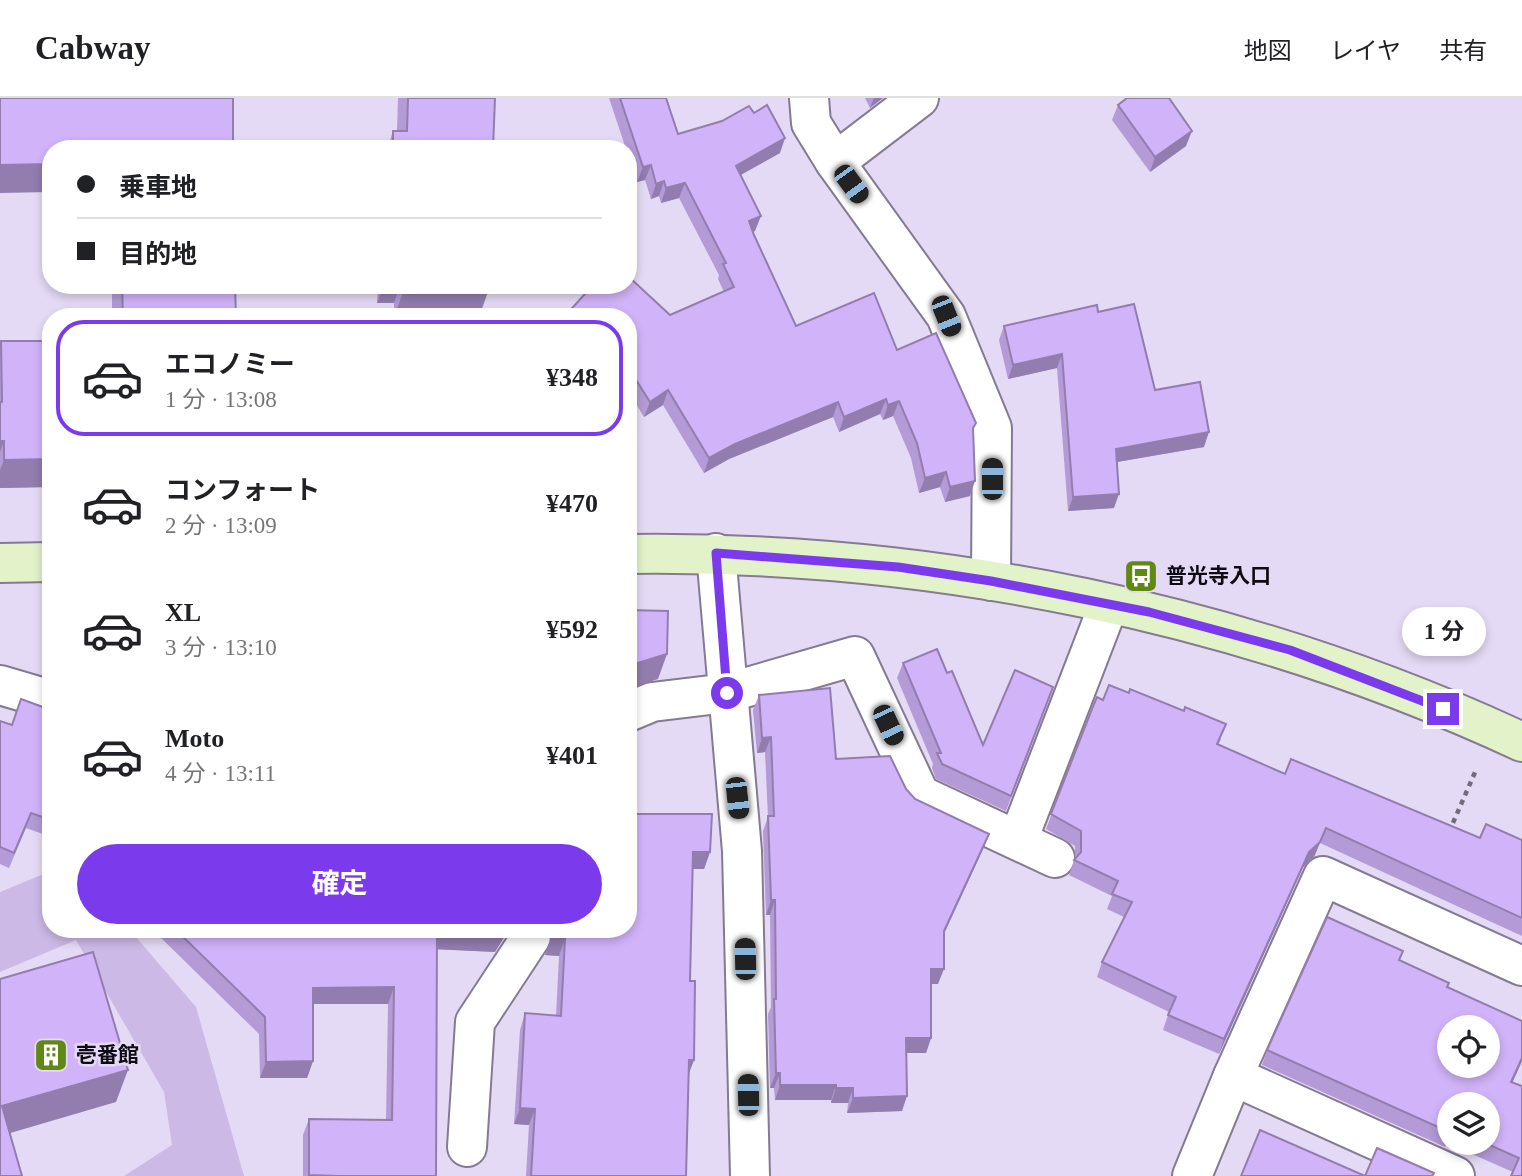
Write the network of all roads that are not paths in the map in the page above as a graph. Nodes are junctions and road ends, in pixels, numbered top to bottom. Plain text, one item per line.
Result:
1 (809, 98) edge
2 (919, 98) edge
3 (835, 162) junction
4 (716, 553) junction
5 (637, 554) edge
6 (42, 562) edge
7 (0, 563) edge
8 (991, 581) junction
9 (1109, 604) junction
10 (0, 685) edge
11 (727, 693) junction
12 (42, 697) edge
13 (637, 708) edge
14 (1508, 735) edge
15 (1018, 840) junction
16 (1055, 858) dead end
17 (530, 938) edge
18 (1522, 966) edge
19 (1233, 1076) junction
20 (467, 1147) dead end
21 (750, 1176) edge
22 (1192, 1176) edge
23 (1455, 1176) edge

1 - 3 street
2 - 3 street
3 - 8 street
4 - 5 street
4 - 8 street
4 - 11 street
6 - 7 street
8 - 9 street
9 - 14 street
9 - 15 street
10 - 12 street
11 - 13 street
11 - 15 street
11 - 21 street
15 - 16 street
17 - 20 street
18 - 19 street
19 - 22 street
19 - 23 street

